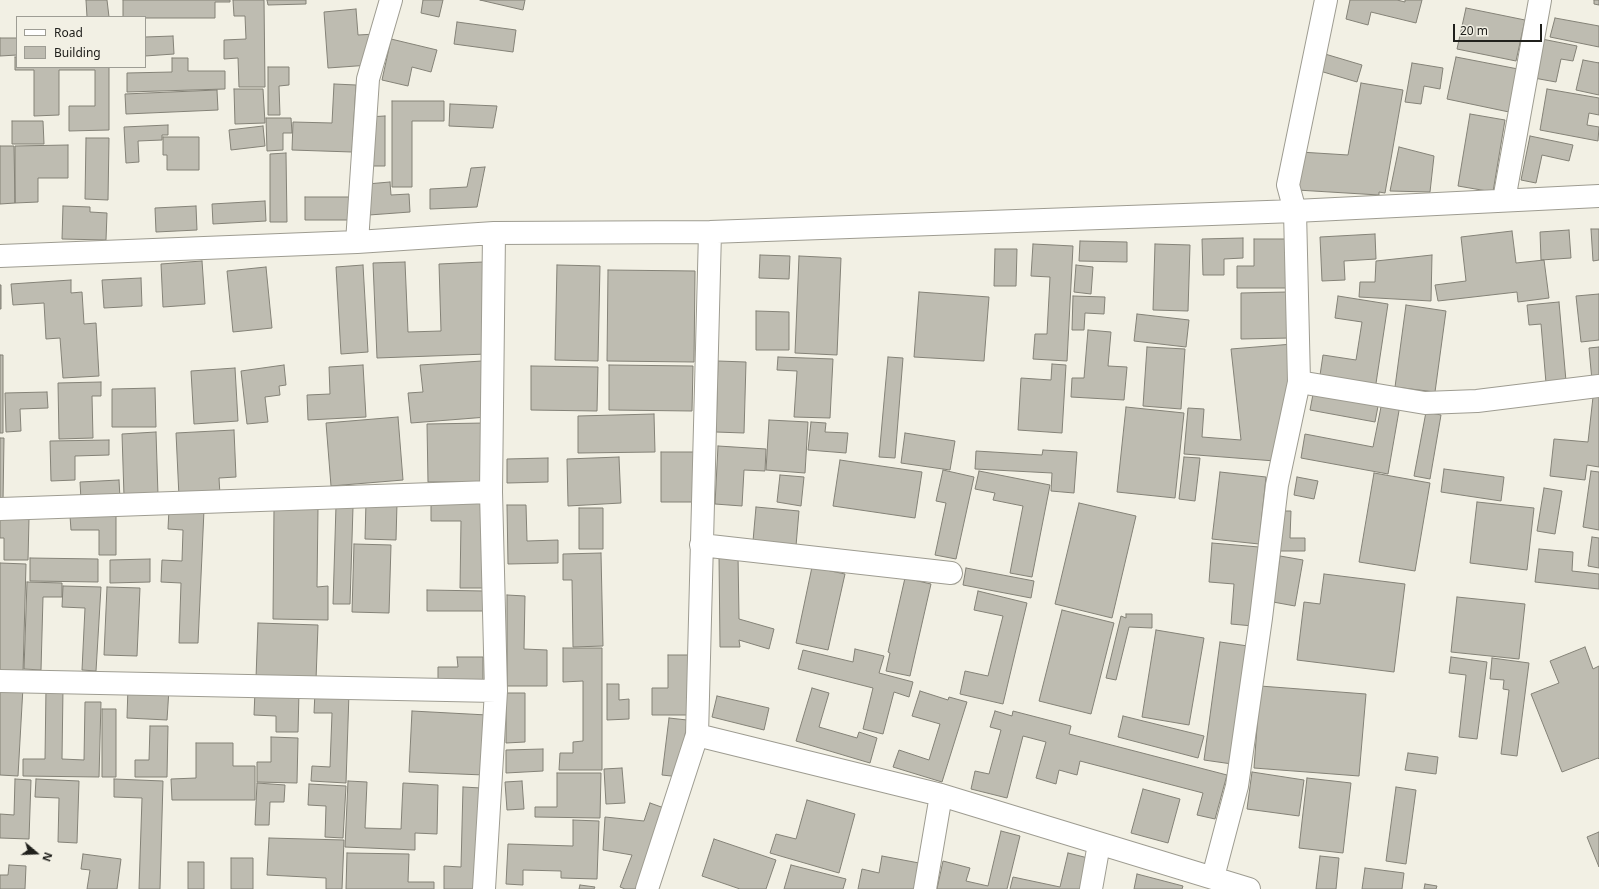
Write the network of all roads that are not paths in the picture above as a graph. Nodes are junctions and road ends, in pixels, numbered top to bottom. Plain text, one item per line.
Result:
1 (391, 0) edge
2 (1326, 0) edge
3 (1540, 0) edge
4 (1599, 196) edge
5 (1504, 200) junction
6 (1295, 211) junction
7 (710, 232) junction
8 (494, 233) junction
9 (357, 242) junction
10 (0, 256) edge
11 (1299, 382) junction
12 (1599, 386) edge
13 (491, 492) junction
14 (0, 509) edge
15 (701, 545) junction
16 (951, 573) dead end
17 (0, 681) edge
18 (496, 690) junction
19 (697, 735) junction
20 (942, 795) junction
21 (1099, 844) junction
22 (1213, 877) junction
23 (484, 889) edge
24 (647, 889) edge
25 (925, 889) edge
26 (1091, 889) edge
27 (1249, 889) edge

1 - 9 street
2 - 6 street
3 - 5 street
4 - 5 street
5 - 6 street
6 - 7 street
6 - 11 street
7 - 8 street
7 - 15 street
8 - 9 street
8 - 13 street
9 - 10 street
11 - 12 street
11 - 22 street
13 - 14 street
13 - 18 street
15 - 16 street
15 - 19 street
17 - 18 street
18 - 23 street
19 - 20 street
19 - 24 street
20 - 21 street
20 - 25 street
21 - 22 street
21 - 26 street
22 - 27 street

